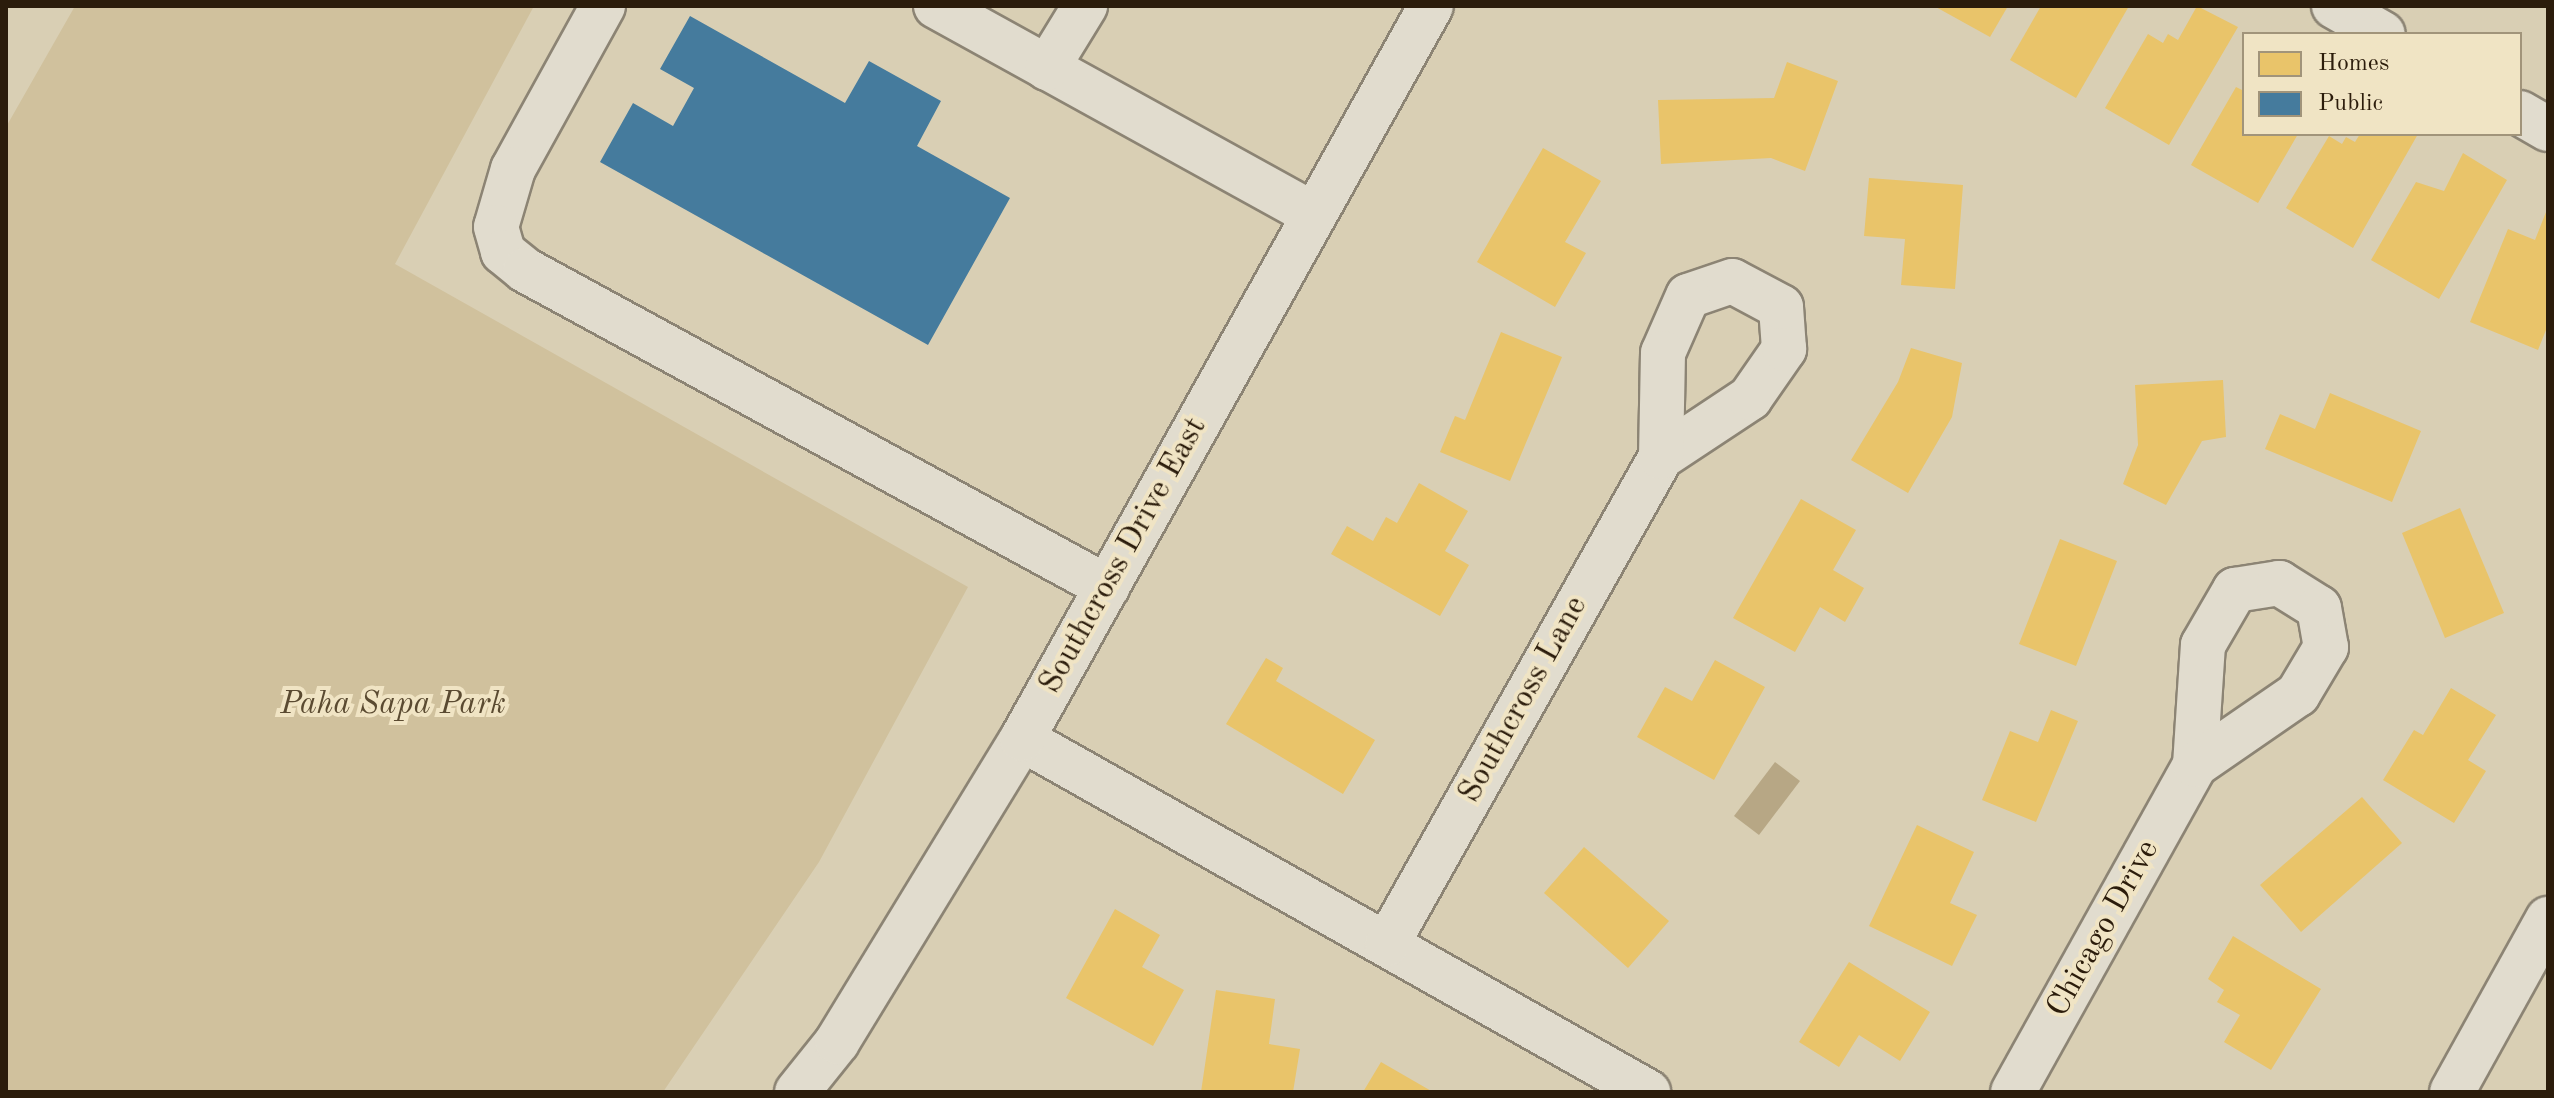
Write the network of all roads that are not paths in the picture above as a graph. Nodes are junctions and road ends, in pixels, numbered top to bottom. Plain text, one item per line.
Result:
1 (603, 6) edge
2 (936, 6) edge
3 (1085, 6) edge
4 (1431, 6) edge
5 (2334, 6) edge
6 (2380, 32) edge
7 (1047, 68) junction
8 (2522, 114) edge
9 (2548, 129) edge
10 (1314, 215) junction
11 (1661, 457) dead end
12 (1107, 587) junction
13 (1022, 739) junction
14 (2195, 765) dead end
15 (2548, 919) edge
16 (1387, 944) junction
17 (797, 1092) edge
18 (1648, 1092) edge
19 (2013, 1092) edge
20 (2452, 1092) edge

1 - 12 street
2 - 7 street
3 - 7 street
4 - 10 street, Southcross Drive East
5 - 6 street
7 - 10 street
8 - 9 street
10 - 12 street, Southcross Drive East
11 - 16 street, Southcross Lane
12 - 13 street, Southcross Drive East
13 - 16 street
13 - 17 street, Southcross Drive East
14 - 19 street, Chicago Drive
15 - 20 street
16 - 18 street

